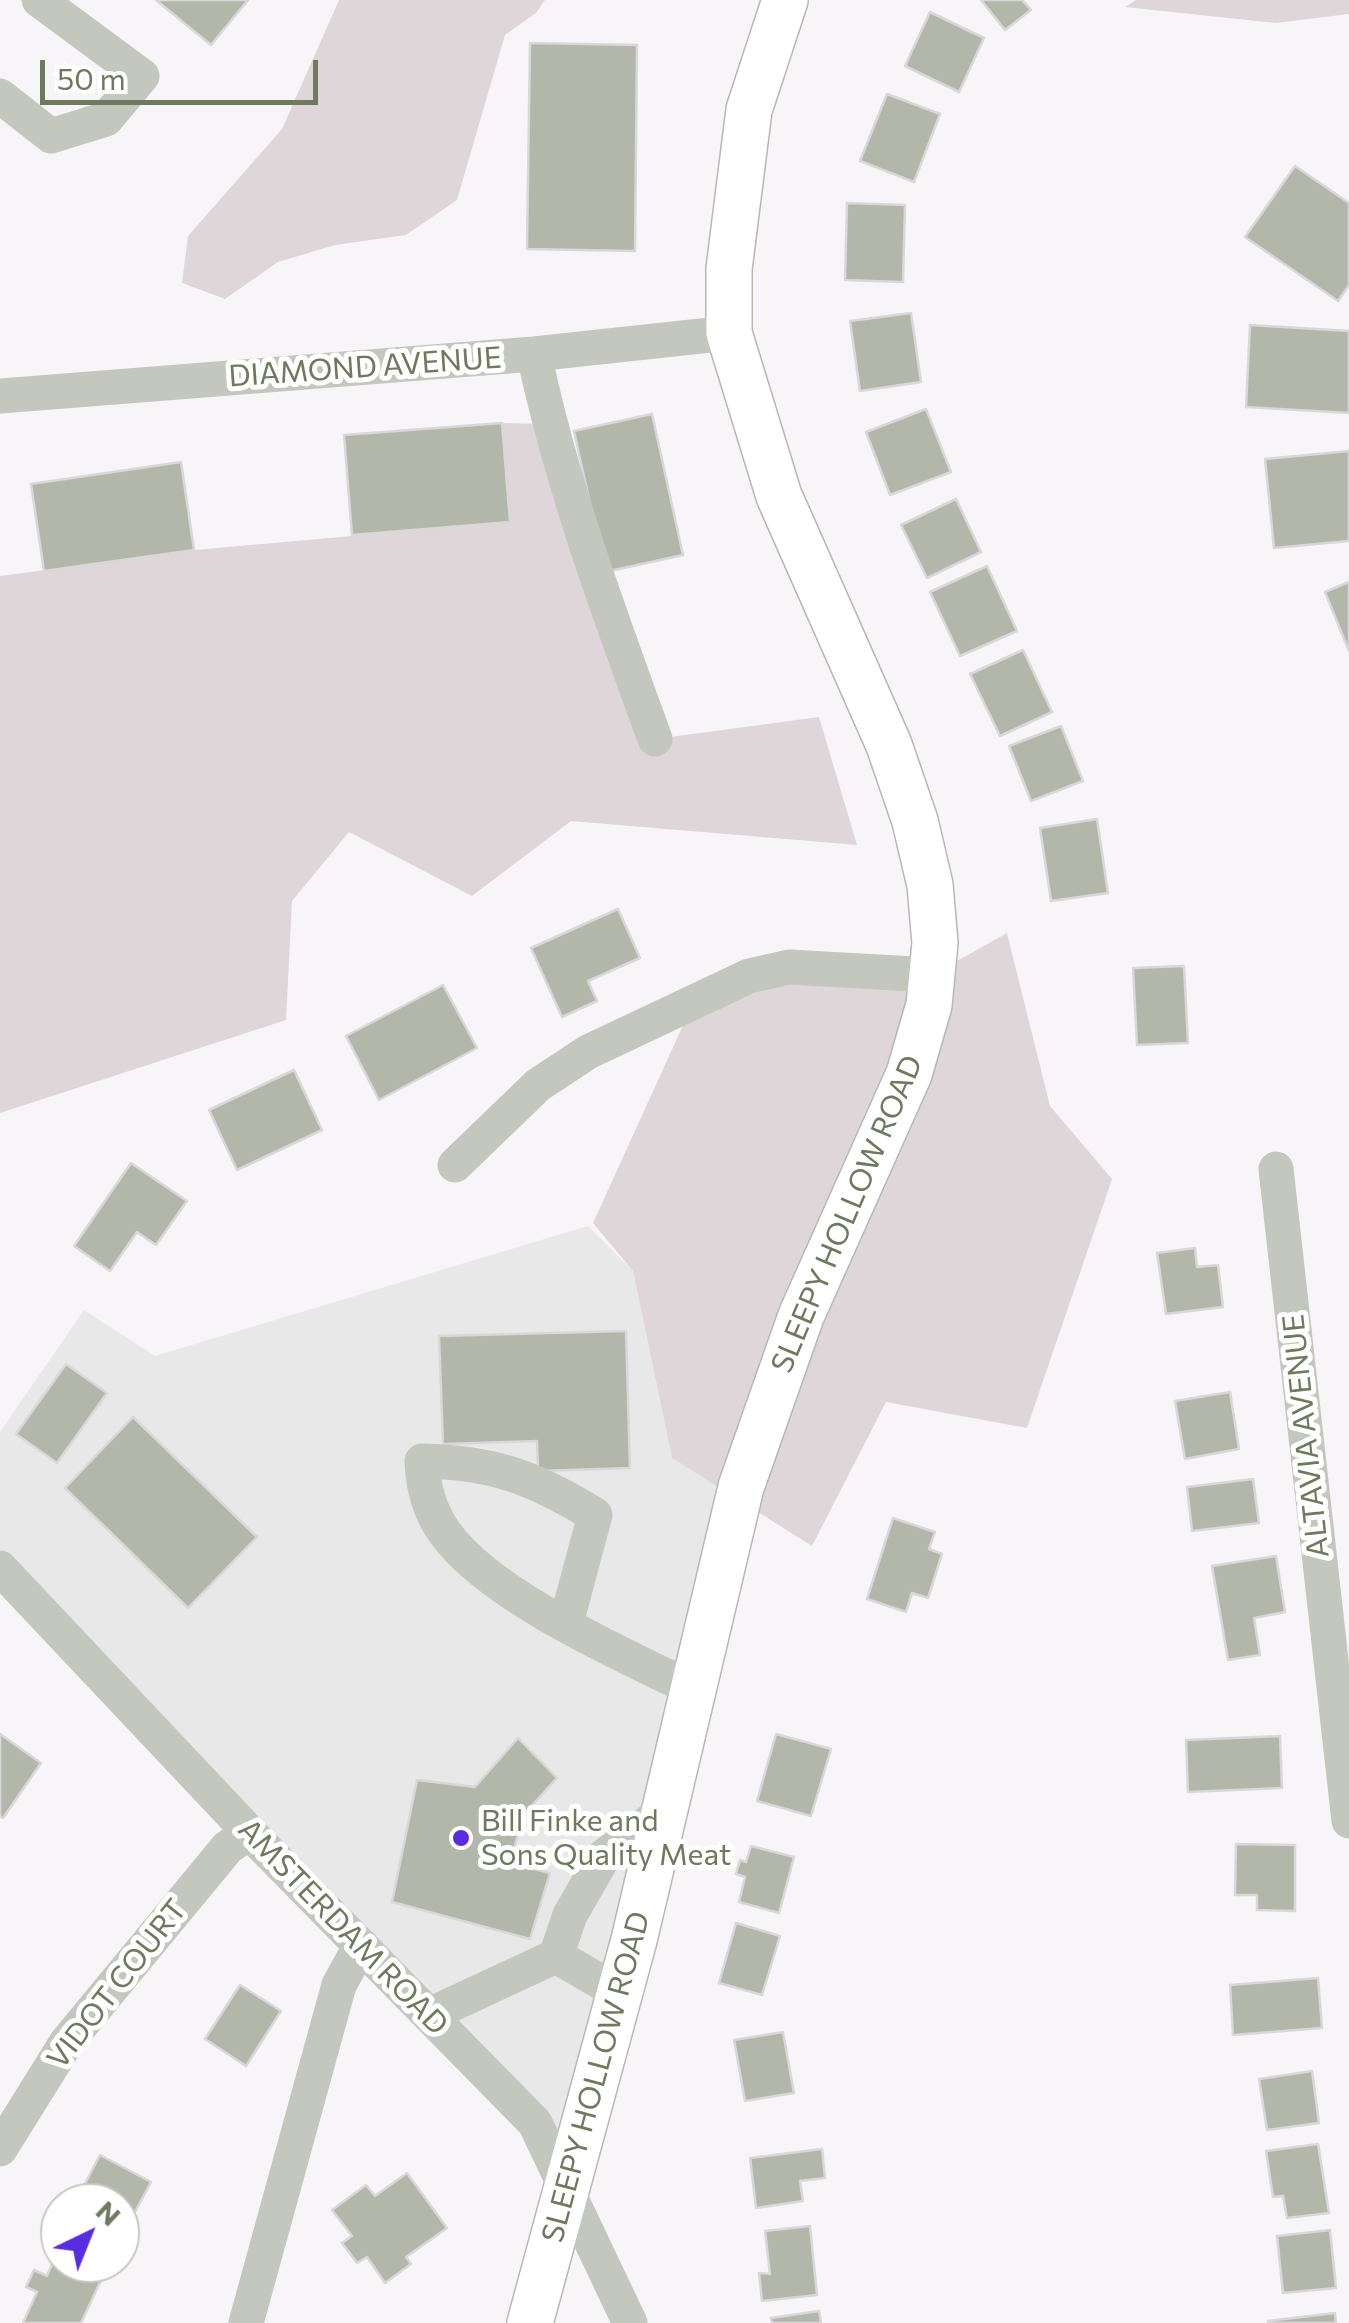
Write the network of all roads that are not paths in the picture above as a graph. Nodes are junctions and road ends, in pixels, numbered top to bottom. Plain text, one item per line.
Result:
1 (39, 0) edge
2 (785, 0) edge
3 (0, 96) edge
4 (729, 333) junction
5 (534, 354) junction
6 (0, 396) edge
7 (655, 739) dead end
8 (932, 975) junction
9 (455, 1165) dead end
10 (1276, 1169) dead end
11 (0, 1568) edge
12 (566, 1623) junction
13 (693, 1690) junction
14 (665, 1810) junction
15 (1349, 1821) edge
16 (249, 1832) junction
17 (361, 1945) junction
18 (556, 1956) junction
19 (620, 1993) junction
20 (429, 2015) junction
21 (0, 2149) edge
22 (568, 2186) junction
23 (246, 2323) edge
24 (530, 2323) edge
25 (630, 2323) edge

1 - 3 street
2 - 4 main road, SLEEPY HOLLOW ROAD
4 - 5 street, DIAMOND AVENUE
4 - 8 main road, SLEEPY HOLLOW ROAD
5 - 6 street, DIAMOND AVENUE
5 - 7 street
8 - 9 street
8 - 13 main road, SLEEPY HOLLOW ROAD
10 - 15 street, ALTAVIA AVENUE
11 - 16 street, AMSTERDAM ROAD
12 - 12 street
12 - 13 street
13 - 14 main road, SLEEPY HOLLOW ROAD
14 - 18 street
14 - 19 main road, SLEEPY HOLLOW ROAD
16 - 17 street, AMSTERDAM ROAD
16 - 21 street, VIDOT COURT
17 - 20 street, AMSTERDAM ROAD
17 - 23 street
18 - 19 street
18 - 20 street
19 - 22 main road, SLEEPY HOLLOW ROAD
20 - 22 street, AMSTERDAM ROAD
22 - 24 main road, SLEEPY HOLLOW ROAD
22 - 25 street, AMSTERDAM ROAD

